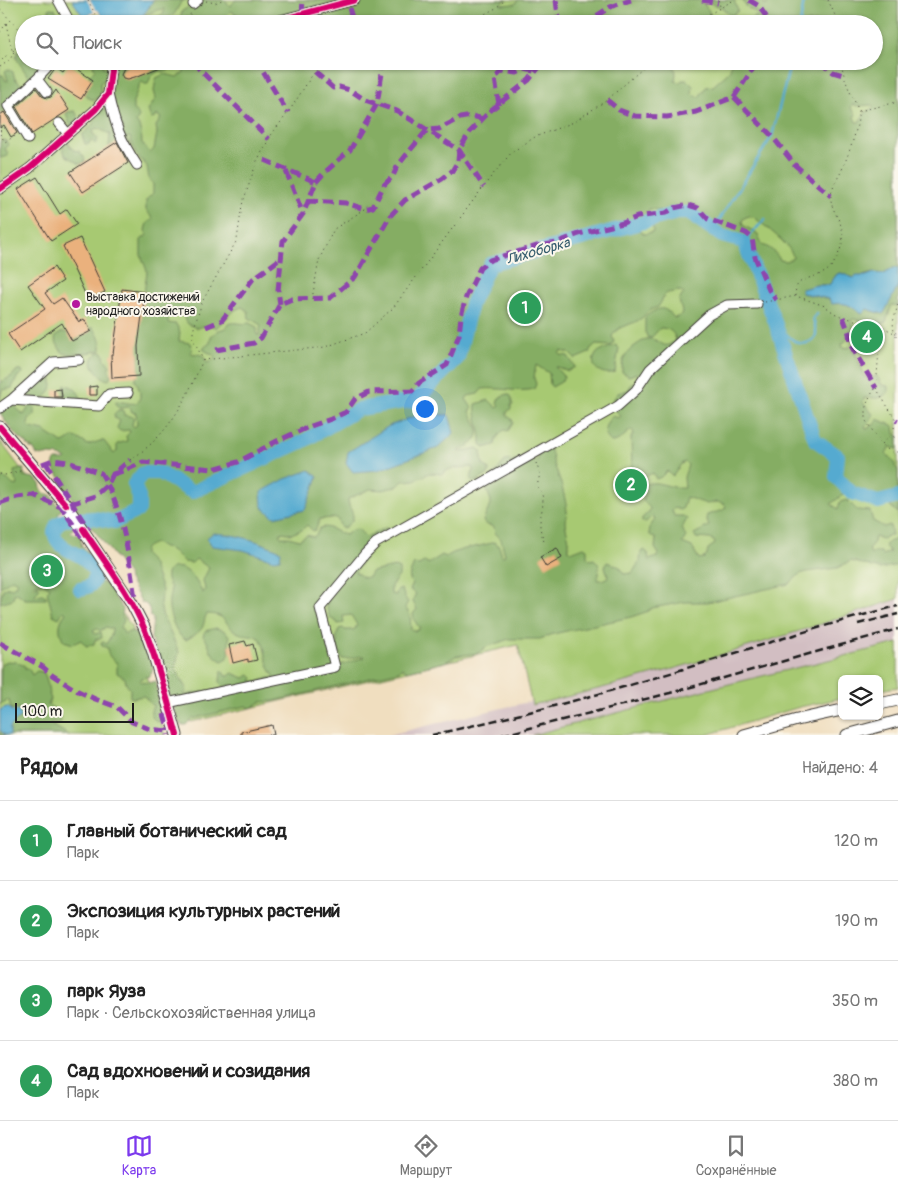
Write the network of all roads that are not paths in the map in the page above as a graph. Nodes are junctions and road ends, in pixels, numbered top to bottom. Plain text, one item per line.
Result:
1 (58, 0) edge
2 (354, 0) edge
3 (66, 15) edge
4 (298, 15) edge
5 (46, 70) edge
6 (111, 70) edge
7 (37, 79) junction
8 (47, 92) dead end
9 (108, 94) junction
10 (59, 123) dead end
11 (68, 134) junction
12 (26, 135) road end
13 (137, 165) dead end
14 (0, 189) edge
15 (757, 304) dead end
16 (79, 360) dead end
17 (128, 393) dead end
18 (11, 400) junction
19 (0, 408) edge
20 (0, 428) edge
21 (898, 700) edge
22 (167, 702) junction
23 (883, 703) edge
24 (838, 711) edge
25 (898, 721) edge
26 (177, 735) edge
27 (744, 735) edge
28 (774, 735) edge
29 (847, 735) edge

1 - 3 street
2 - 4 street
5 - 7 street
6 - 9 street
7 - 8 street
7 - 12 street
9 - 11 street
9 - 13 street
10 - 11 street
11 - 14 street
15 - 22 street
16 - 18 street
17 - 18 street
18 - 19 street
20 - 22 main road
21 - 23 main road
22 - 26 main road
24 - 27 main road
24 - 28 main road
25 - 29 main road

